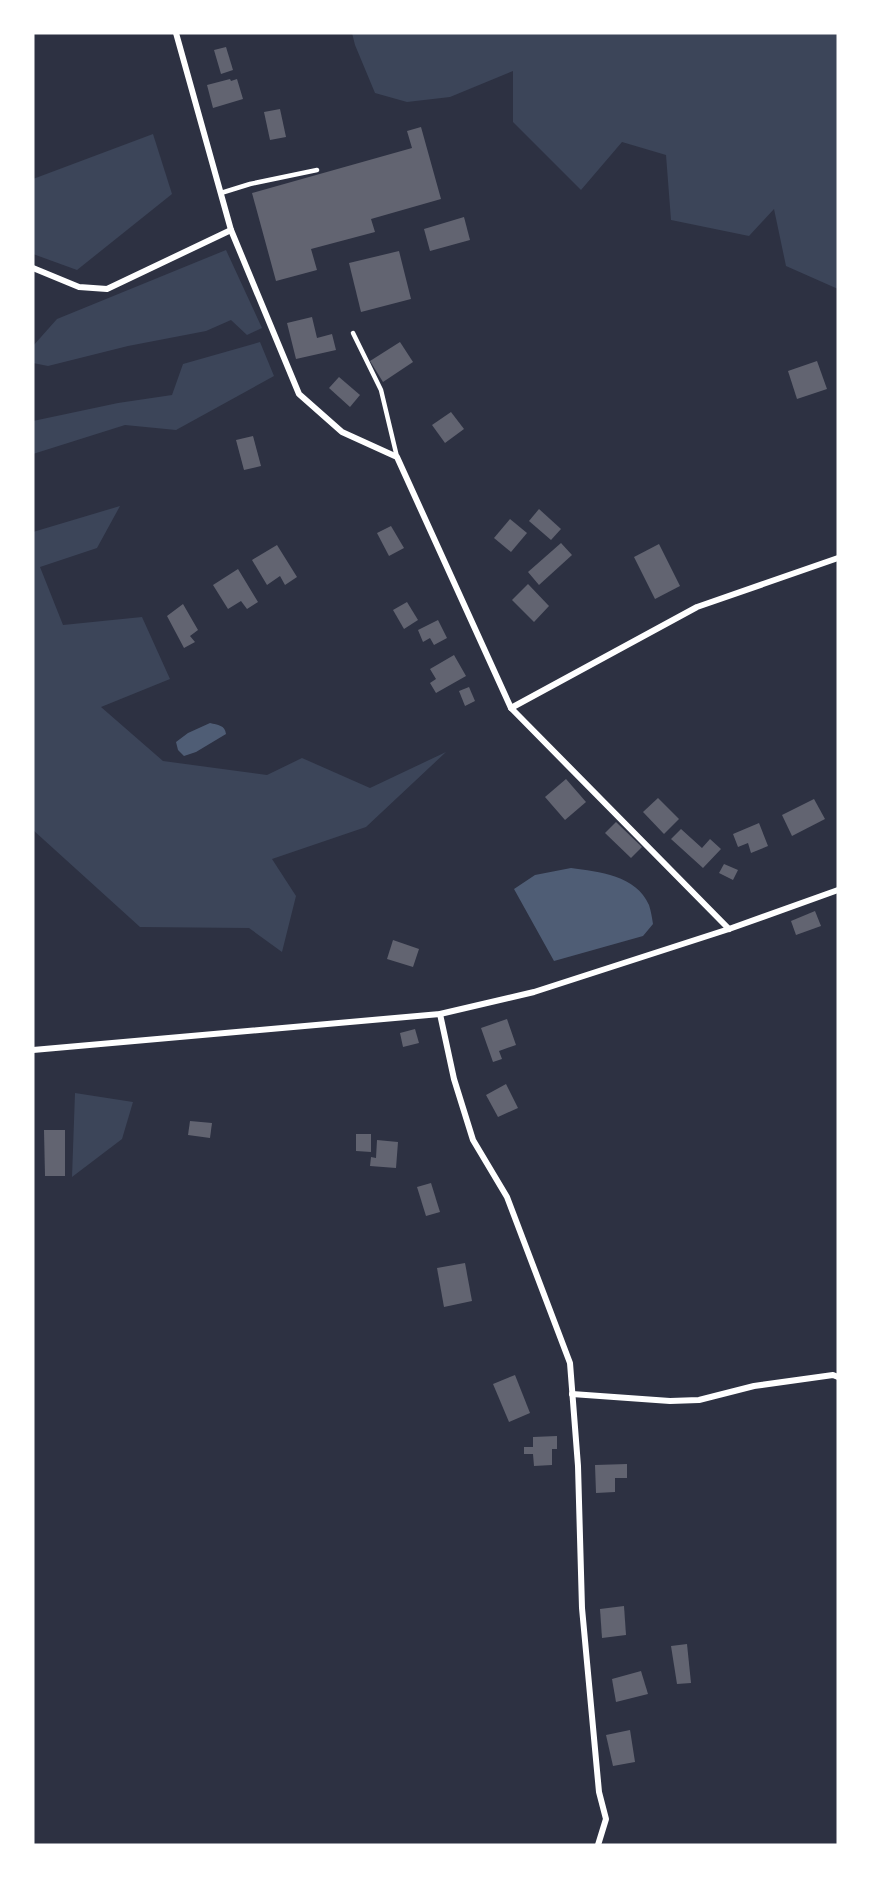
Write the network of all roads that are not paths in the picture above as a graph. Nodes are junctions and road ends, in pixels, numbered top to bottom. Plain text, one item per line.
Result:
1 (176, 33) edge
2 (317, 170) dead end
3 (220, 193) junction
4 (231, 230) junction
5 (33, 268) edge
6 (353, 333) dead end
7 (397, 457) junction
8 (838, 558) edge
9 (511, 708) junction
10 (838, 891) edge
11 (729, 929) junction
12 (440, 1014) junction
13 (34, 1048) edge
14 (838, 1377) edge
15 (572, 1394) junction
16 (598, 1845) edge

1 - 3 street
2 - 3 lane
3 - 4 street
4 - 5 street
4 - 7 street
6 - 7 lane
7 - 9 street
8 - 9 street
9 - 11 street
10 - 11 street
11 - 12 street
12 - 13 street
12 - 15 street
14 - 15 street
15 - 16 street

